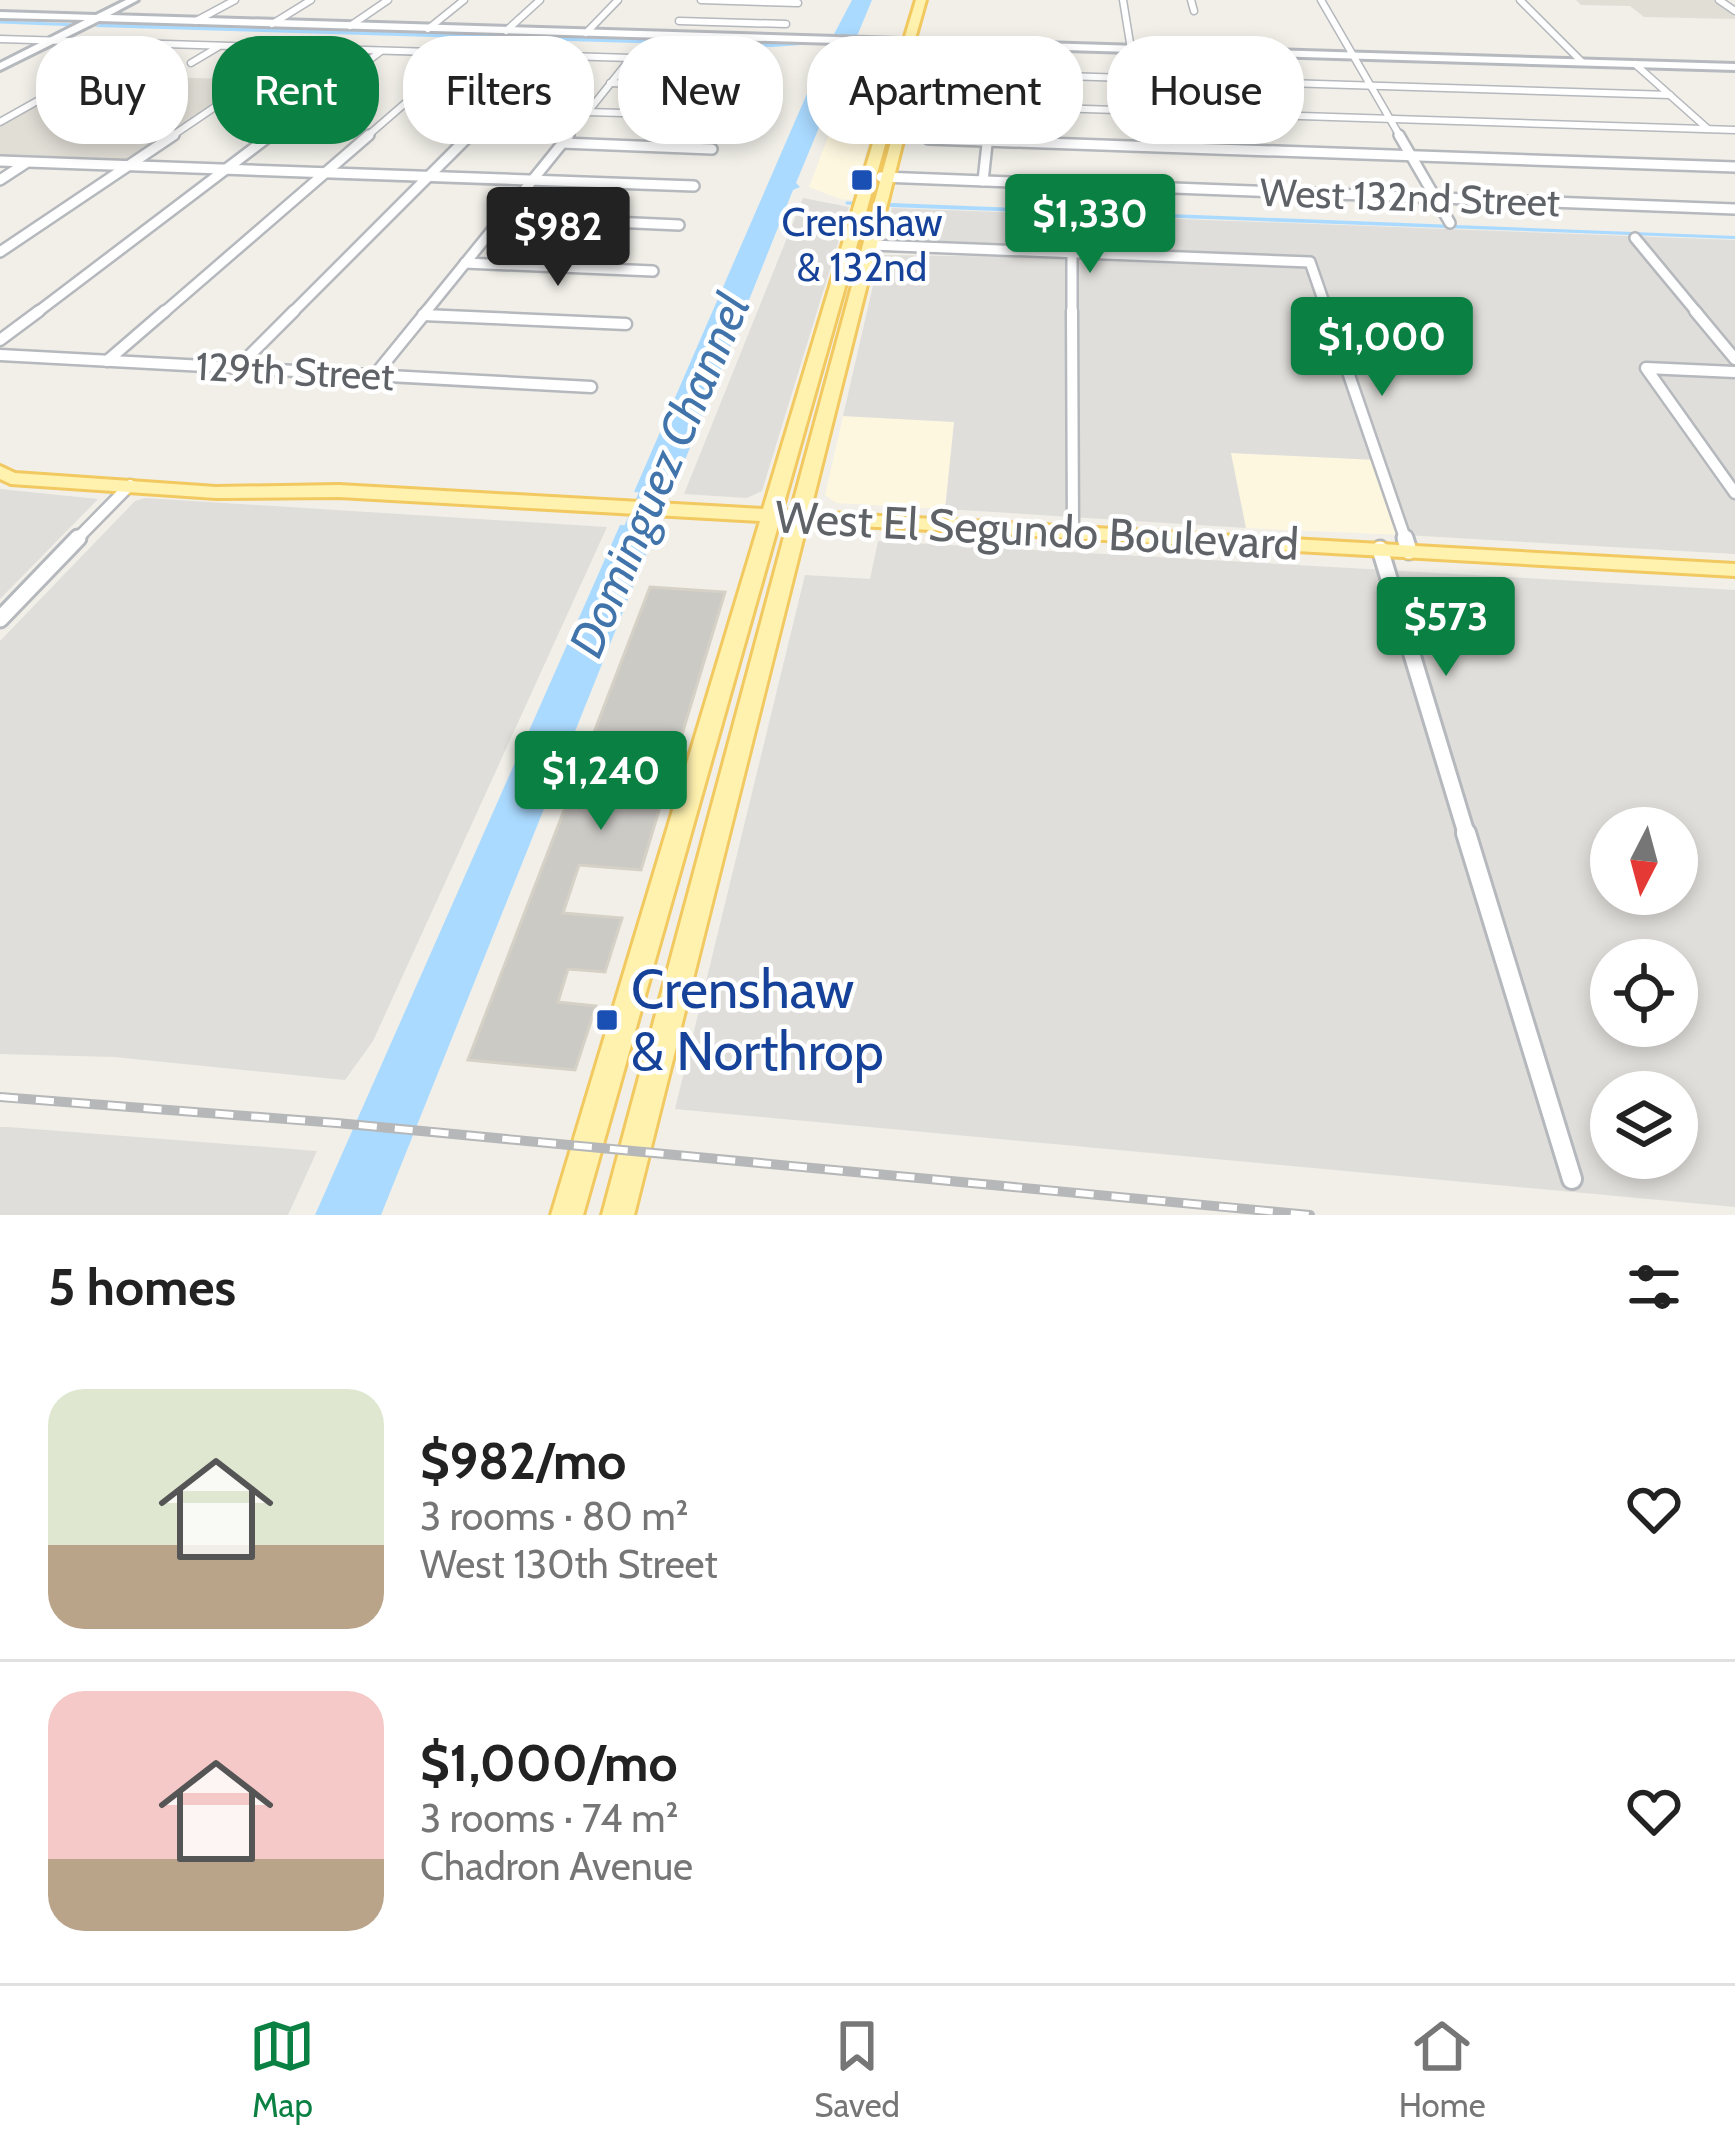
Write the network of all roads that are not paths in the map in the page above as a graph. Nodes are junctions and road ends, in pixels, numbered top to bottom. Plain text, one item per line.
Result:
1 (133, 0) edge
2 (235, 0) edge
3 (311, 0) edge
4 (388, 0) edge
5 (464, 0) edge
6 (541, 0) edge
7 (618, 0) edge
8 (701, 0) edge
9 (921, 0) edge
10 (934, 0) edge
11 (1123, 0) edge
12 (1191, 0) edge
13 (1322, 0) edge
14 (1520, 0) edge
15 (1719, 0) edge
16 (797, 3) edge
17 (1194, 10) dead end
18 (1735, 11) edge
19 (685, 12) dead end
20 (917, 13) junction
21 (930, 14) junction
22 (0, 15) edge
23 (196, 21) junction
24 (679, 21) junction
25 (89, 22) junction
26 (272, 24) junction
27 (786, 24) dead end
28 (350, 26) junction
29 (428, 28) junction
30 (506, 31) junction
31 (586, 33) junction
32 (60, 36) edge
33 (667, 36) joint
34 (916, 36) edge
35 (919, 36) edge
36 (1129, 36) edge
37 (0, 39) edge
38 (36, 40) edge
39 (36, 48) edge
40 (212, 51) edge
41 (381, 52) joint
42 (403, 53) edge
43 (1304, 54) edge
44 (1354, 56) junction
45 (1582, 62) junction
46 (191, 63) dead end
47 (1636, 64) junction
48 (0, 67) edge
49 (1735, 67) edge
50 (618, 73) edge
51 (1083, 77) edge
52 (610, 83) junction
53 (618, 83) edge
54 (1370, 86) junction
55 (1670, 95) junction
56 (36, 102) edge
57 (594, 103) edge
58 (403, 105) edge
59 (212, 108) edge
60 (1083, 109) edge
61 (1390, 119) junction
62 (0, 122) edge
63 (1708, 129) junction
64 (1735, 130) edge
65 (460, 144) edge
66 (561, 144) edge
67 (587, 144) edge
68 (881, 144) edge
69 (894, 144) edge
70 (987, 144) edge
71 (1078, 144) edge
72 (712, 149) dead end
73 (1411, 155) junction
74 (0, 160) edge
75 (29, 162) junction
76 (128, 165) junction
77 (1735, 166) edge
78 (224, 169) junction
79 (326, 172) junction
80 (428, 176) junction
81 (870, 177) junction
82 (887, 178) junction
83 (0, 179) edge
84 (532, 180) junction
85 (983, 181) junction
86 (694, 186) dead end
87 (1436, 198) junction
88 (1735, 208) edge
89 (502, 217) junction
90 (1450, 223) dead end
91 (679, 224) dead end
92 (1635, 238) dead end
93 (851, 244) junction
94 (871, 244) junction
95 (0, 252) edge
96 (1072, 253) junction
97 (465, 263) junction
98 (653, 271) dead end
99 (423, 315) junction
100 (626, 324) dead end
101 (0, 340) edge
102 (0, 355) edge
103 (1735, 359) edge
104 (107, 361) junction
105 (237, 368) junction
106 (1735, 372) edge
107 (374, 376) junction
108 (591, 387) dead end
109 (0, 470) edge
110 (130, 484) junction
111 (339, 491) junction
112 (1735, 494) edge
113 (772, 514) junction
114 (800, 516) junction
115 (1073, 532) junction
116 (1380, 549) junction
117 (1409, 551) junction
118 (1735, 570) edge
119 (0, 619) edge
120 (1572, 1179) dead end
121 (571, 1215) edge
122 (618, 1215) edge

1 - 25 street
2 - 23 street
3 - 26 street
4 - 28 street
5 - 29 street
6 - 30 street
7 - 31 street
8 - 16 street
9 - 20 main road
10 - 21 main road
11 - 36 street
12 - 17 street
13 - 44 street
14 - 45 street
15 - 18 street
19 - 24 street
20 - 21 main road
20 - 34 main road
21 - 35 main road
22 - 25 street
23 - 25 street
23 - 26 street
24 - 27 street
24 - 33 street
25 - 32 street
26 - 28 street
28 - 29 street
29 - 30 street
30 - 31 street
31 - 33 street
37 - 38 street
39 - 48 street
40 - 46 street
41 - 42 street
41 - 78 street
43 - 44 street
44 - 45 street
44 - 54 street
45 - 47 street
47 - 49 street
47 - 55 street
50 - 52 street
51 - 54 street
52 - 53 street
52 - 57 street
54 - 55 street
54 - 61 street
55 - 63 street
56 - 62 street
58 - 79 street
59 - 76 street
60 - 61 street
61 - 63 street
61 - 73 street
63 - 64 street
65 - 80 street
66 - 84 street
67 - 72 street
68 - 81 main road
69 - 82 main road
70 - 85 street
71 - 73 street
73 - 77 street
73 - 87 street
74 - 75 street
75 - 76 street
75 - 83 street
76 - 78 street
76 - 95 street
78 - 79 street
78 - 101 street
79 - 80 street
79 - 104 street
80 - 84 street
80 - 105 street
81 - 82 street, West 132nd Street
81 - 93 main road
82 - 85 street, West 132nd Street
82 - 94 main road
84 - 86 street
84 - 89 street
85 - 87 street, West 132nd Street
87 - 88 street, West 132nd Street
87 - 90 street
89 - 91 street
89 - 97 street
92 - 103 street
93 - 94 main road
93 - 113 main road
94 - 96 street
94 - 114 main road
96 - 115 street
96 - 117 street
97 - 98 street
97 - 99 street
99 - 100 street
99 - 107 street
102 - 104 street, 129th Street
104 - 105 street, 129th Street
105 - 107 street, 129th Street
106 - 112 street
107 - 108 street, 129th Street
109 - 110 main road, West El Segundo Boulevard
109 - 111 main road, West El Segundo Boulevard
110 - 111 main road, West El Segundo Boulevard
110 - 119 street
111 - 113 main road, West El Segundo Boulevard
113 - 114 main road, West El Segundo Boulevard
113 - 121 main road
114 - 115 main road, West El Segundo Boulevard
114 - 122 main road
115 - 116 main road, West El Segundo Boulevard
116 - 117 main road, West El Segundo Boulevard
116 - 120 street
117 - 118 main road, West El Segundo Boulevard

